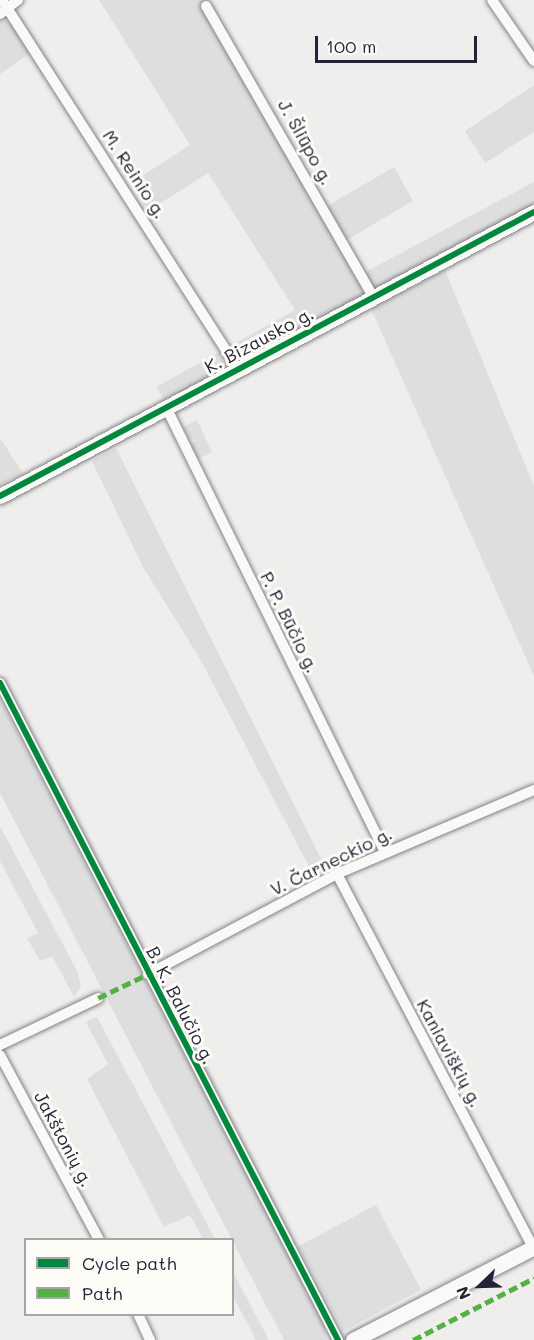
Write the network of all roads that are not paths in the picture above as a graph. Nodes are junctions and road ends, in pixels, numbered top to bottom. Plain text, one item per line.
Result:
1 (18, 0) edge
2 (492, 0) edge
3 (206, 6) dead end
4 (3, 7) edge
5 (534, 61) edge
6 (534, 212) edge
7 (373, 296) junction
8 (237, 368) junction
9 (166, 407) junction
10 (0, 496) edge
11 (0, 683) edge
12 (534, 790) edge
13 (385, 852) junction
14 (337, 874) junction
15 (148, 974) junction
16 (98, 998) dead end
17 (0, 1045) edge
18 (0, 1055) edge
19 (98, 1238) edge
20 (534, 1248) edge
21 (139, 1316) edge
22 (150, 1340) edge
23 (338, 1340) edge
24 (352, 1340) edge

1 - 4 street
2 - 5 street
3 - 7 street, J. Šliūpo g.
4 - 8 street, M. Reinio g.
6 - 7 street, K. Bizausko g.
7 - 8 street, K. Bizausko g.
8 - 9 street, K. Bizausko g.
9 - 10 street, K. Bizausko g.
9 - 13 street, P. P. Būčio g.
11 - 15 street, B. K. Balučio g.
12 - 13 street, V. Čarneckio g.
13 - 14 street, V. Čarneckio g.
14 - 15 street, V. Čarneckio g.
14 - 20 street, Kaniaviškių g.
15 - 23 street, B. K. Balučio g.
16 - 17 street
18 - 19 street, Jakštonių g.
20 - 24 street
21 - 22 street

